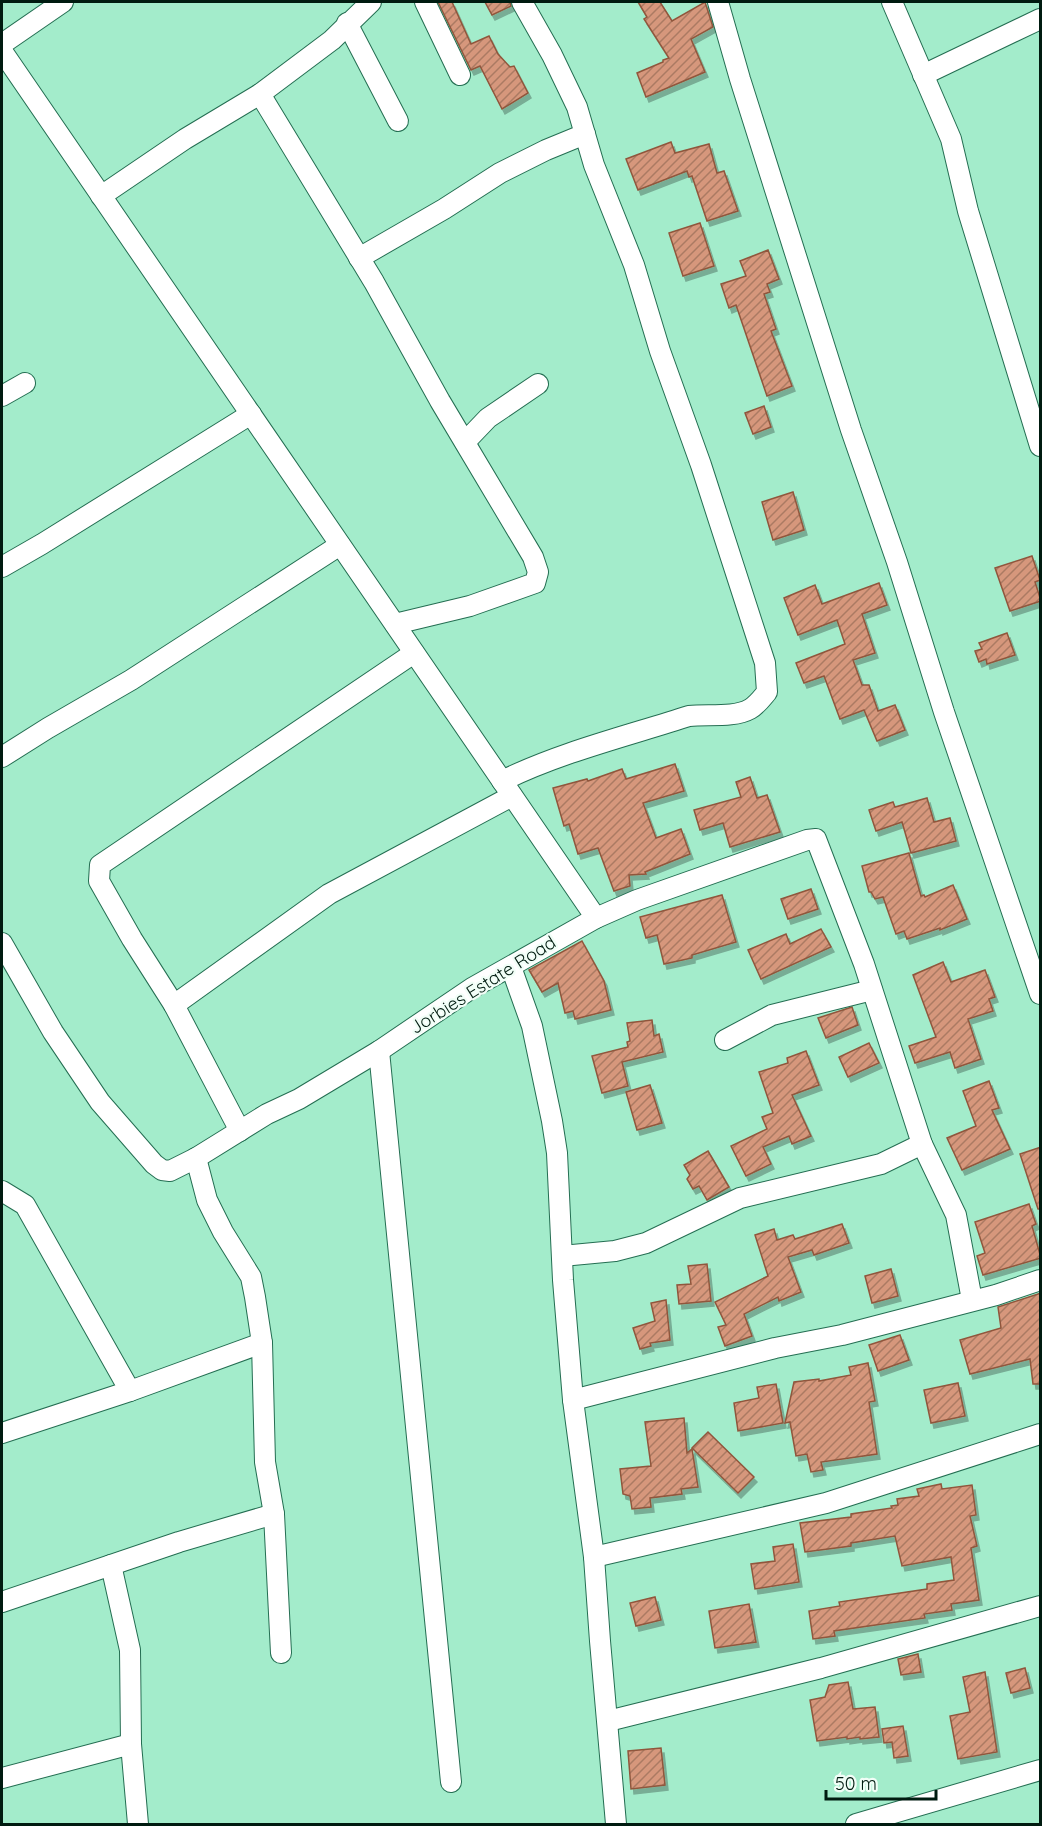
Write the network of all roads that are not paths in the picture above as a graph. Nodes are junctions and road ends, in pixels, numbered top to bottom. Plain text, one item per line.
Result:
1 (63, 2) edge
2 (371, 2) edge
3 (425, 2) edge
4 (522, 2) edge
5 (718, 2) edge
6 (892, 2) edge
7 (1041, 19) edge
8 (347, 23) junction
9 (2, 44) edge
10 (2, 51) edge
11 (460, 75) dead end
12 (923, 75) junction
13 (260, 94) junction
14 (398, 122) dead end
15 (585, 134) junction
16 (101, 196) junction
17 (359, 258) junction
18 (25, 383) dead end
19 (538, 384) dead end
20 (2, 396) edge
21 (251, 414) junction
22 (465, 442) junction
23 (1041, 446) edge
24 (340, 545) junction
25 (2, 567) edge
26 (395, 624) junction
27 (414, 652) junction
28 (2, 757) edge
29 (507, 788) junction
30 (596, 918) junction
31 (2, 943) edge
32 (511, 967) junction
33 (872, 990) junction
34 (1041, 994) edge
35 (174, 1005) junction
36 (725, 1040) dead end
37 (379, 1052) junction
38 (240, 1131) junction
39 (922, 1144) junction
40 (196, 1158) junction
41 (2, 1191) edge
42 (562, 1256) junction
43 (1041, 1280) edge
44 (972, 1300) junction
45 (262, 1343) junction
46 (130, 1392) junction
47 (573, 1400) junction
48 (2, 1433) edge
49 (1041, 1434) edge
50 (274, 1514) junction
51 (594, 1557) junction
52 (111, 1565) junction
53 (2, 1602) edge
54 (1041, 1606) edge
55 (281, 1653) dead end
56 (608, 1721) junction
57 (131, 1744) junction
58 (1041, 1770) edge
59 (2, 1778) edge
60 (451, 1782) dead end
61 (138, 1824) edge
62 (616, 1824) edge
63 (856, 1824) edge

1 - 9 street
2 - 8 street
3 - 11 street
4 - 15 street
5 - 34 street
6 - 12 street
7 - 12 street
8 - 13 street
8 - 14 street
10 - 16 street
12 - 23 street
13 - 16 street
13 - 17 street
15 - 17 street
15 - 29 street
16 - 21 street
17 - 22 street
18 - 20 street
19 - 22 street
21 - 24 street
21 - 25 street
22 - 26 street
24 - 26 street
24 - 28 street
26 - 27 street
27 - 29 street
27 - 35 street
29 - 30 street
29 - 35 street
30 - 32 street, Jorbies Estate Road
30 - 33 street, Jorbies Estate Road
31 - 40 street, Jorbies Estate Road
32 - 37 street, Jorbies Estate Road
32 - 42 street
33 - 36 street
33 - 39 street
35 - 38 street
37 - 38 street, Jorbies Estate Road
37 - 60 street
38 - 40 street, Jorbies Estate Road
39 - 42 street
39 - 44 street
40 - 45 street
41 - 46 street
42 - 47 street
43 - 44 street
44 - 47 street
45 - 46 street
45 - 50 street
46 - 48 street
47 - 51 street
49 - 51 street
50 - 52 street
50 - 55 street
51 - 56 street
52 - 53 street
52 - 57 street
54 - 56 street
56 - 62 street
57 - 59 street
57 - 61 street
58 - 63 street

